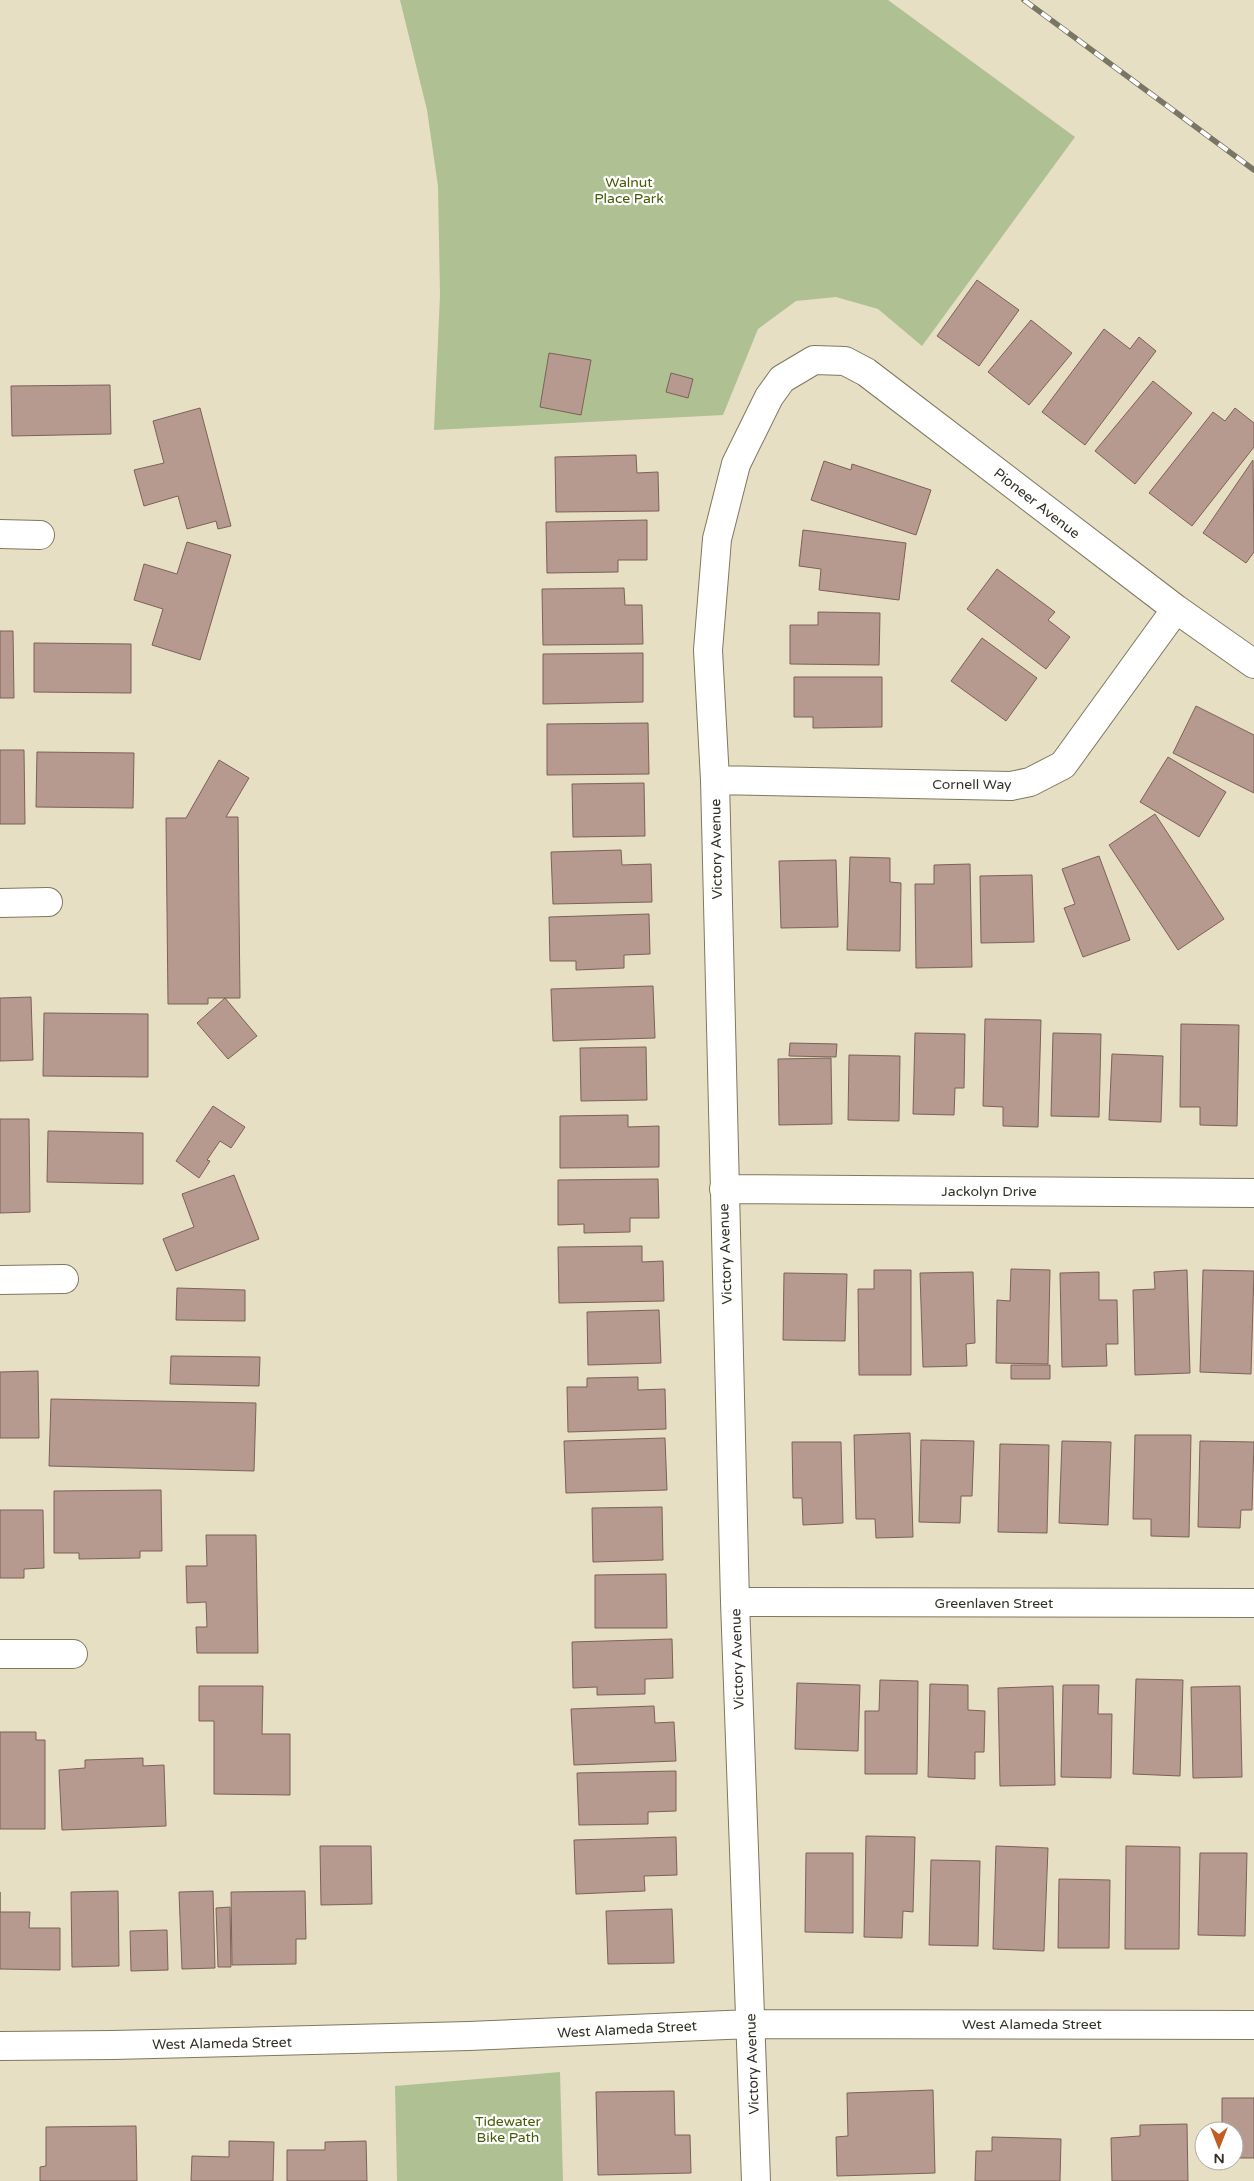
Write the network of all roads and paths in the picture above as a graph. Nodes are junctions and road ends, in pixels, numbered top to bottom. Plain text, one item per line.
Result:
1 (814, 360) joint
2 (0, 534) edge
3 (40, 534) dead end
4 (1176, 609) junction
5 (1254, 664) edge
6 (715, 780) junction
7 (48, 902) dead end
8 (0, 903) edge
9 (724, 1189) junction
10 (1254, 1192) edge
11 (64, 1279) dead end
12 (0, 1280) edge
13 (734, 1602) junction
14 (1254, 1603) edge
15 (0, 1654) edge
16 (73, 1654) dead end
17 (750, 2024) junction
18 (1254, 2024) edge
19 (0, 2046) edge
20 (756, 2181) edge

1 - 4 street, Pioneer Avenue
1 - 6 street, Victory Avenue
2 - 3 street
4 - 5 street, Pioneer Avenue
4 - 6 street, Cornell Way
6 - 9 street, Victory Avenue
7 - 8 street
9 - 10 street, Jackolyn Drive
9 - 13 street, Victory Avenue
11 - 12 street
13 - 14 street, Greenlaven Street
13 - 17 street, Victory Avenue
15 - 16 street
17 - 18 street, West Alameda Street
17 - 19 street, West Alameda Street
17 - 20 street, Victory Avenue

